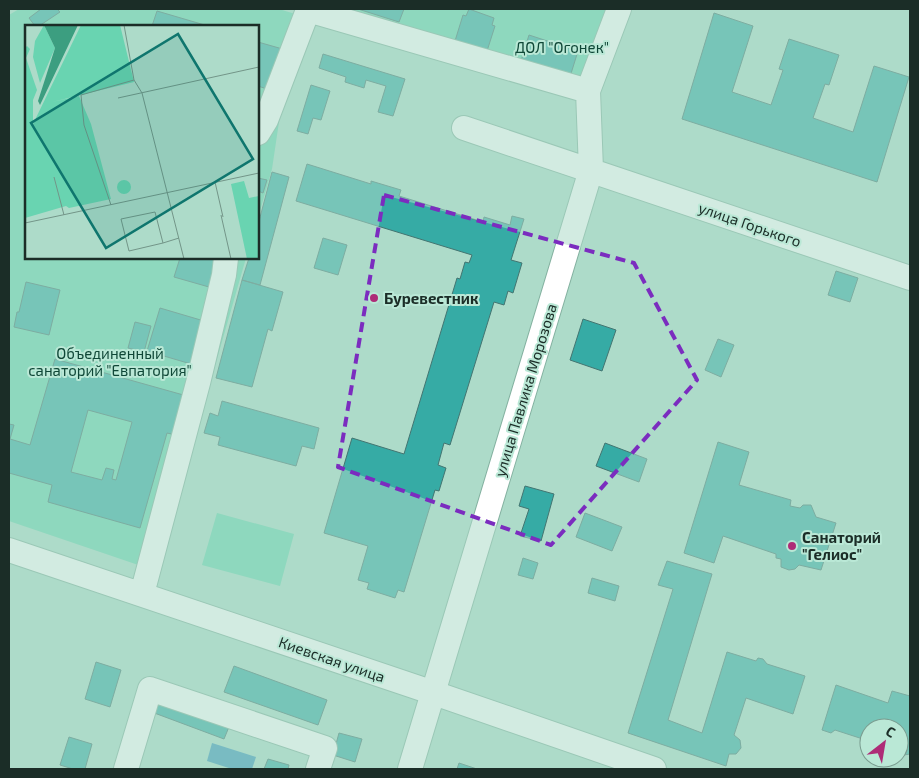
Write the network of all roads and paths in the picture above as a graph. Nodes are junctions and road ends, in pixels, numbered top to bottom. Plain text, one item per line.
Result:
1 (619, 9) edge
2 (588, 91) junction
3 (464, 128) dead end
4 (259, 131) edge
5 (591, 170) junction
6 (226, 259) edge
7 (910, 278) edge
8 (9, 550) edge
9 (142, 594) junction
10 (434, 693) junction
11 (126, 769) edge
12 (318, 769) edge
13 (410, 769) edge
14 (654, 769) edge

1 - 2 street, улица Павлика Морозова
2 - 4 street
2 - 5 street, улица Павлика Морозова
3 - 5 street, улица Горького
5 - 7 street, улица Горького
5 - 10 street, улица Павлика Морозова
6 - 9 street
8 - 9 street, Киевская улица
9 - 10 street, Киевская улица
10 - 13 street, улица Павлика Морозова
10 - 14 street, Киевская улица
11 - 12 street

